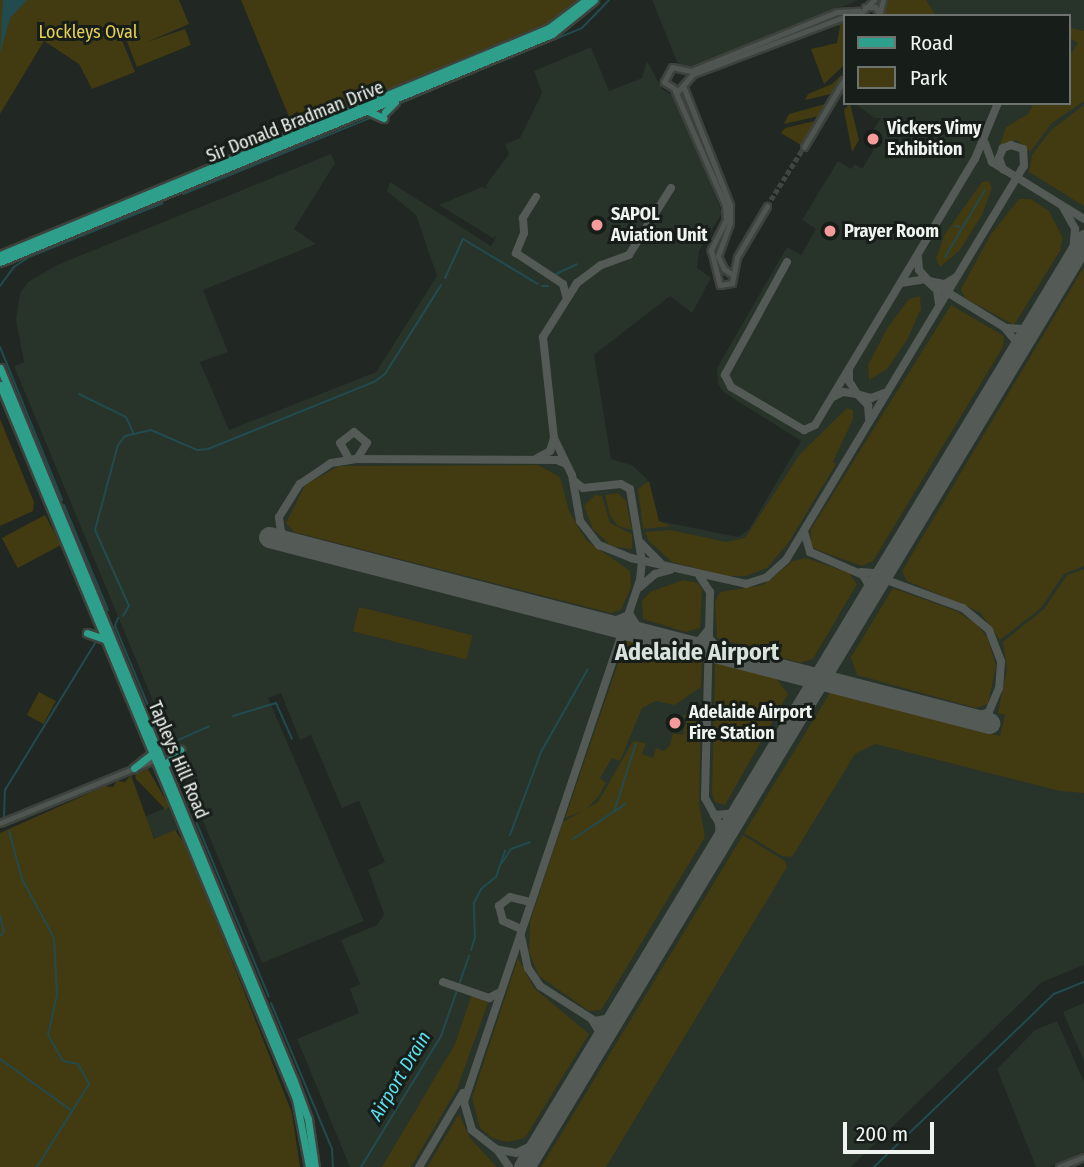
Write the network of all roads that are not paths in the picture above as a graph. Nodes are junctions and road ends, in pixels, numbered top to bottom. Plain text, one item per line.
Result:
1 (586, 0) edge
2 (594, 0) edge
3 (874, 0) edge
4 (883, 0) edge
5 (865, 7) junction
6 (858, 13) edge
7 (880, 14) edge
8 (842, 18) edge
9 (684, 70) junction
10 (688, 80) junction
11 (842, 83) edge
12 (684, 88) junction
13 (417, 89) junction
14 (675, 92) junction
15 (364, 111) junction
16 (804, 146) tunnel mouth
17 (240, 158) junction
18 (767, 206) tunnel mouth
19 (67, 231) junction
20 (2, 254) edge
21 (15, 256) junction
22 (0, 262) edge
23 (0, 268) edge
24 (724, 269) junction
25 (718, 273) junction
26 (733, 275) junction
27 (0, 368) edge
28 (0, 385) edge
29 (93, 611) junction
30 (105, 639) junction
31 (151, 736) junction
32 (180, 751) dead end
33 (167, 753) dead end
34 (153, 757) junction
35 (144, 764) junction
36 (134, 768) junction
37 (162, 769) junction
38 (1, 823) edge
39 (1084, 1157) edge
40 (309, 1167) edge
41 (314, 1167) edge
42 (1059, 1167) edge

1 - 17 main road, Sir Donald Bradman Drive
2 - 13 main road, Sir Donald Bradman Drive
3 - 5 street
4 - 7 street
5 - 6 street
5 - 7 street
6 - 9 street
8 - 10 street
9 - 10 street
9 - 14 street
10 - 12 street
11 - 16 street
12 - 14 street
12 - 24 street
13 - 15 main road, Sir Donald Bradman Drive
13 - 15 main road
14 - 25 street
15 - 17 main road, Sir Donald Bradman Drive
17 - 19 main road, Sir Donald Bradman Drive
17 - 19 main road, Sir Donald Bradman Drive
18 - 26 street
19 - 20 main road, Sir Donald Bradman Drive
19 - 21 main road, Sir Donald Bradman Drive
21 - 22 main road, Sir Donald Bradman Drive
21 - 23 main road
24 - 25 street
24 - 26 street
25 - 26 street
27 - 31 main road, Tapleys Hill Road
28 - 29 main road, Tapleys Hill Road
29 - 30 main road, Tapleys Hill Road
29 - 30 main road
30 - 34 main road, Tapleys Hill Road
31 - 33 main road
31 - 37 main road, Tapleys Hill Road
32 - 37 main road
34 - 35 street
34 - 36 main road
34 - 37 main road, Tapleys Hill Road
35 - 36 street
35 - 37 main road
36 - 38 street
37 - 40 main road, Tapleys Hill Road
37 - 41 main road, Tapleys Hill Road
39 - 42 street

